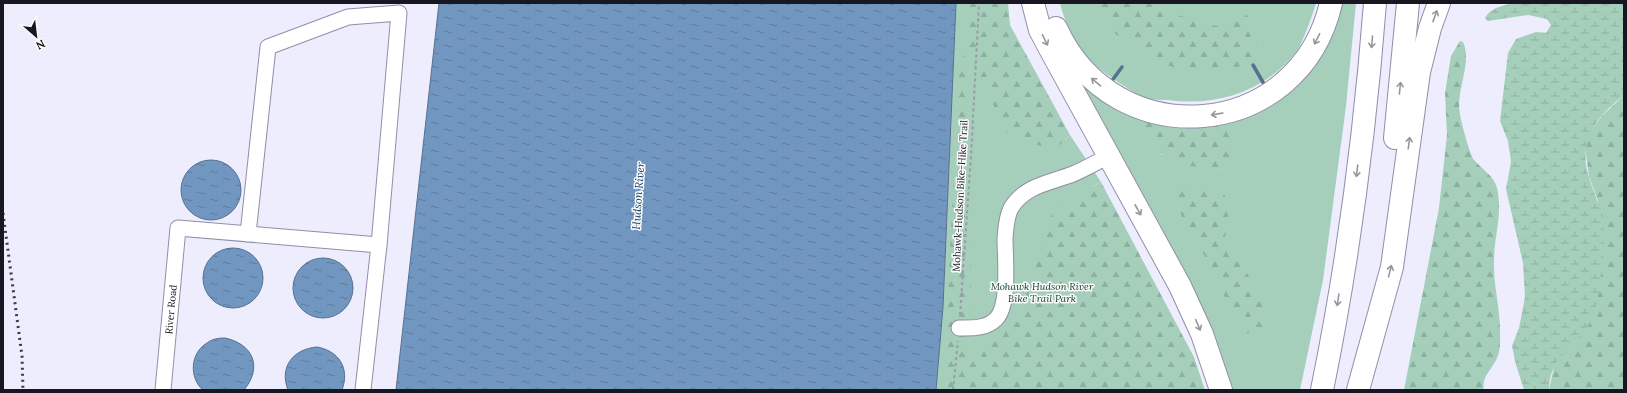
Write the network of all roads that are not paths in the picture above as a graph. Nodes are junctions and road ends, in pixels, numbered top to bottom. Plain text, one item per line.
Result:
1 (1032, 3) edge
2 (1048, 3) edge
3 (1331, 3) edge
4 (1375, 3) edge
5 (1408, 3) edge
6 (1439, 3) edge
7 (1109, 156) junction
8 (248, 234) junction
9 (379, 245) junction
10 (959, 328) road end
11 (163, 390) edge
12 (363, 390) edge
13 (1221, 390) edge
14 (1322, 390) edge
15 (1357, 390) edge

1 -> 7 highway
3 -> 2 highway
4 -> 14 highway
15 -> 5 highway
15 -> 6 highway
7 - 10 street
7 -> 13 highway
8 - 9 street
8 - 9 street
8 - 11 street, River Road
9 - 12 street

